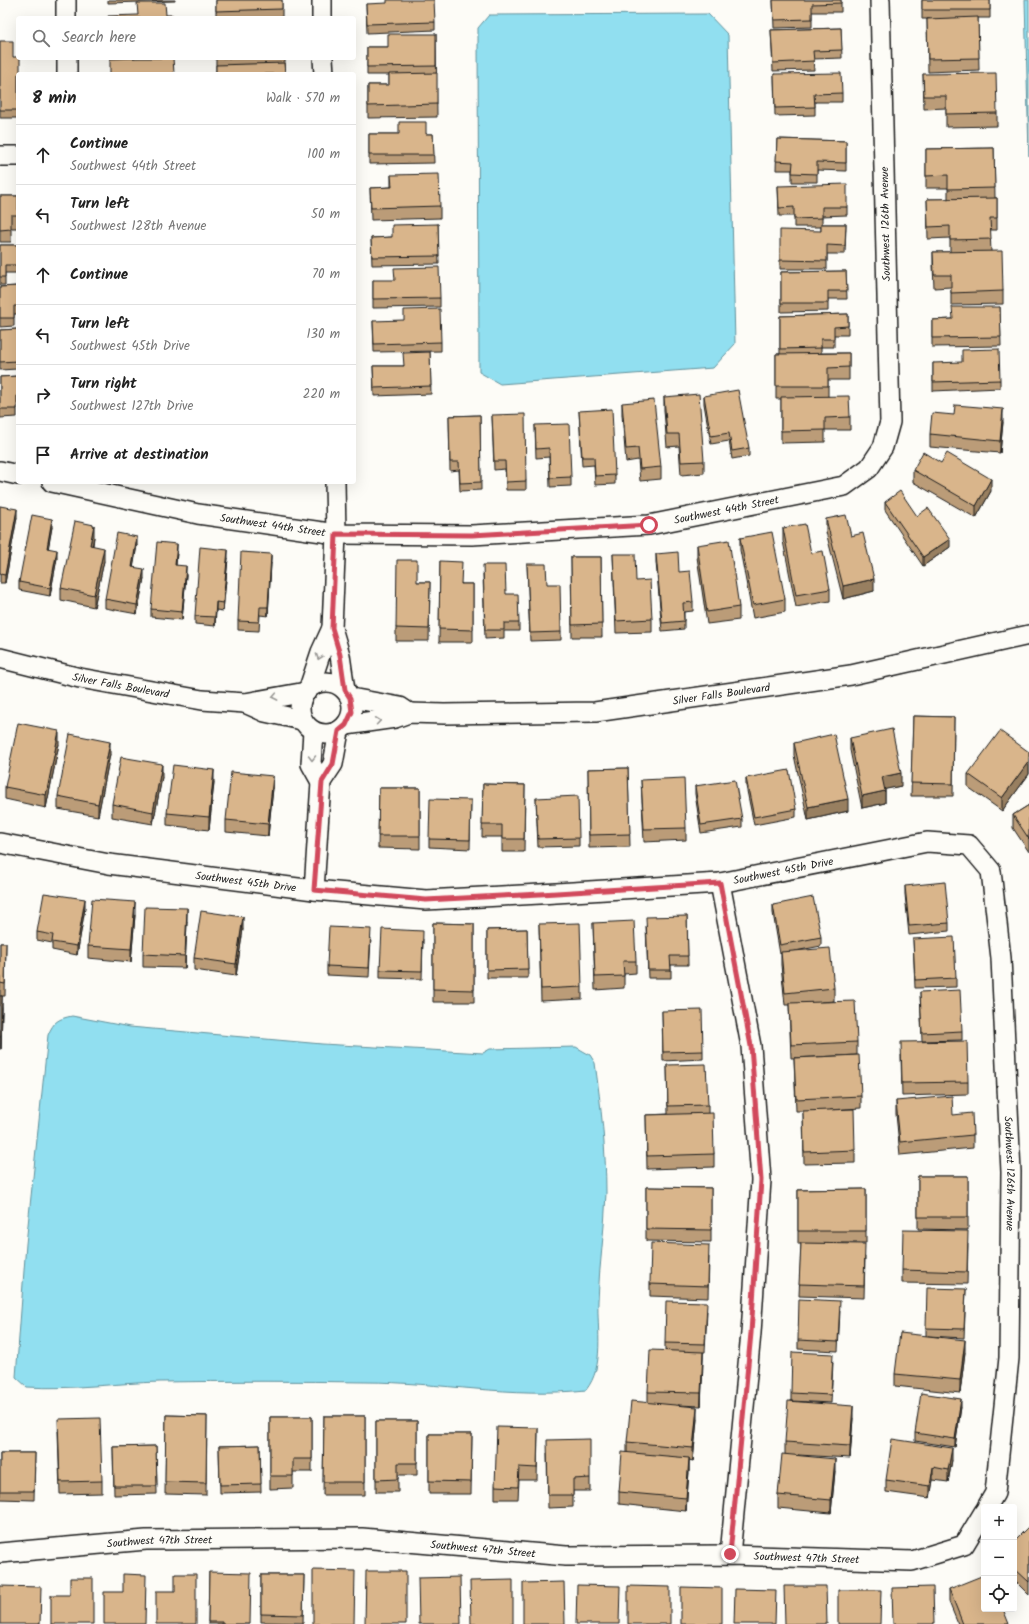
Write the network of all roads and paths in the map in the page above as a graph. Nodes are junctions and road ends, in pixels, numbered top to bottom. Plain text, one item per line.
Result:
1 (66, 0) edge
2 (322, 0) edge
3 (880, 0) edge
4 (66, 16) edge
5 (322, 16) edge
6 (67, 60) edge
7 (323, 60) edge
8 (67, 72) edge
9 (324, 72) edge
10 (0, 156) edge
11 (16, 156) edge
12 (883, 447) joint
13 (0, 471) edge
14 (16, 475) edge
15 (75, 484) edge
16 (335, 484) edge
17 (336, 534) junction
18 (332, 628) junction
19 (1029, 635) edge
20 (0, 658) edge
21 (307, 690) junction
22 (348, 694) junction
23 (245, 703) junction
24 (409, 713) junction
25 (308, 725) junction
26 (343, 728) junction
27 (322, 782) junction
28 (0, 843) edge
29 (969, 845) joint
30 (720, 883) junction
31 (314, 890) junction
32 (989, 1504) edge
33 (981, 1517) edge
34 (0, 1553) edge
35 (730, 1554) junction

1 - 4 street
2 - 5 street
3 - 12 street, Southwest 126th Avenue
6 - 8 street
7 - 9 street
10 - 11 street
12 - 17 street, Southwest 44th Street
13 - 14 street
15 - 17 street, Southwest 44th Street
16 - 17 street
17 - 18 street
18 -> 21 street
18 - 22 street
19 - 24 street, Silver Falls Boulevard
20 - 23 street, Silver Falls Boulevard
21 - 22 street
21 -> 23 street, Silver Falls Boulevard
21 - 25 street
22 - 24 street, Silver Falls Boulevard
22 - 26 street
23 - 25 street, Silver Falls Boulevard
26 -> 24 street, Silver Falls Boulevard
25 - 26 street
25 -> 27 street
26 - 27 street
27 - 31 street
28 - 31 street, Southwest 45th Drive
29 - 30 street, Southwest 45th Drive
29 - 32 street, Southwest 126th Avenue
30 - 31 street, Southwest 45th Drive
30 - 35 street
33 - 35 street, Southwest 47th Street
34 - 35 street, Southwest 47th Street

